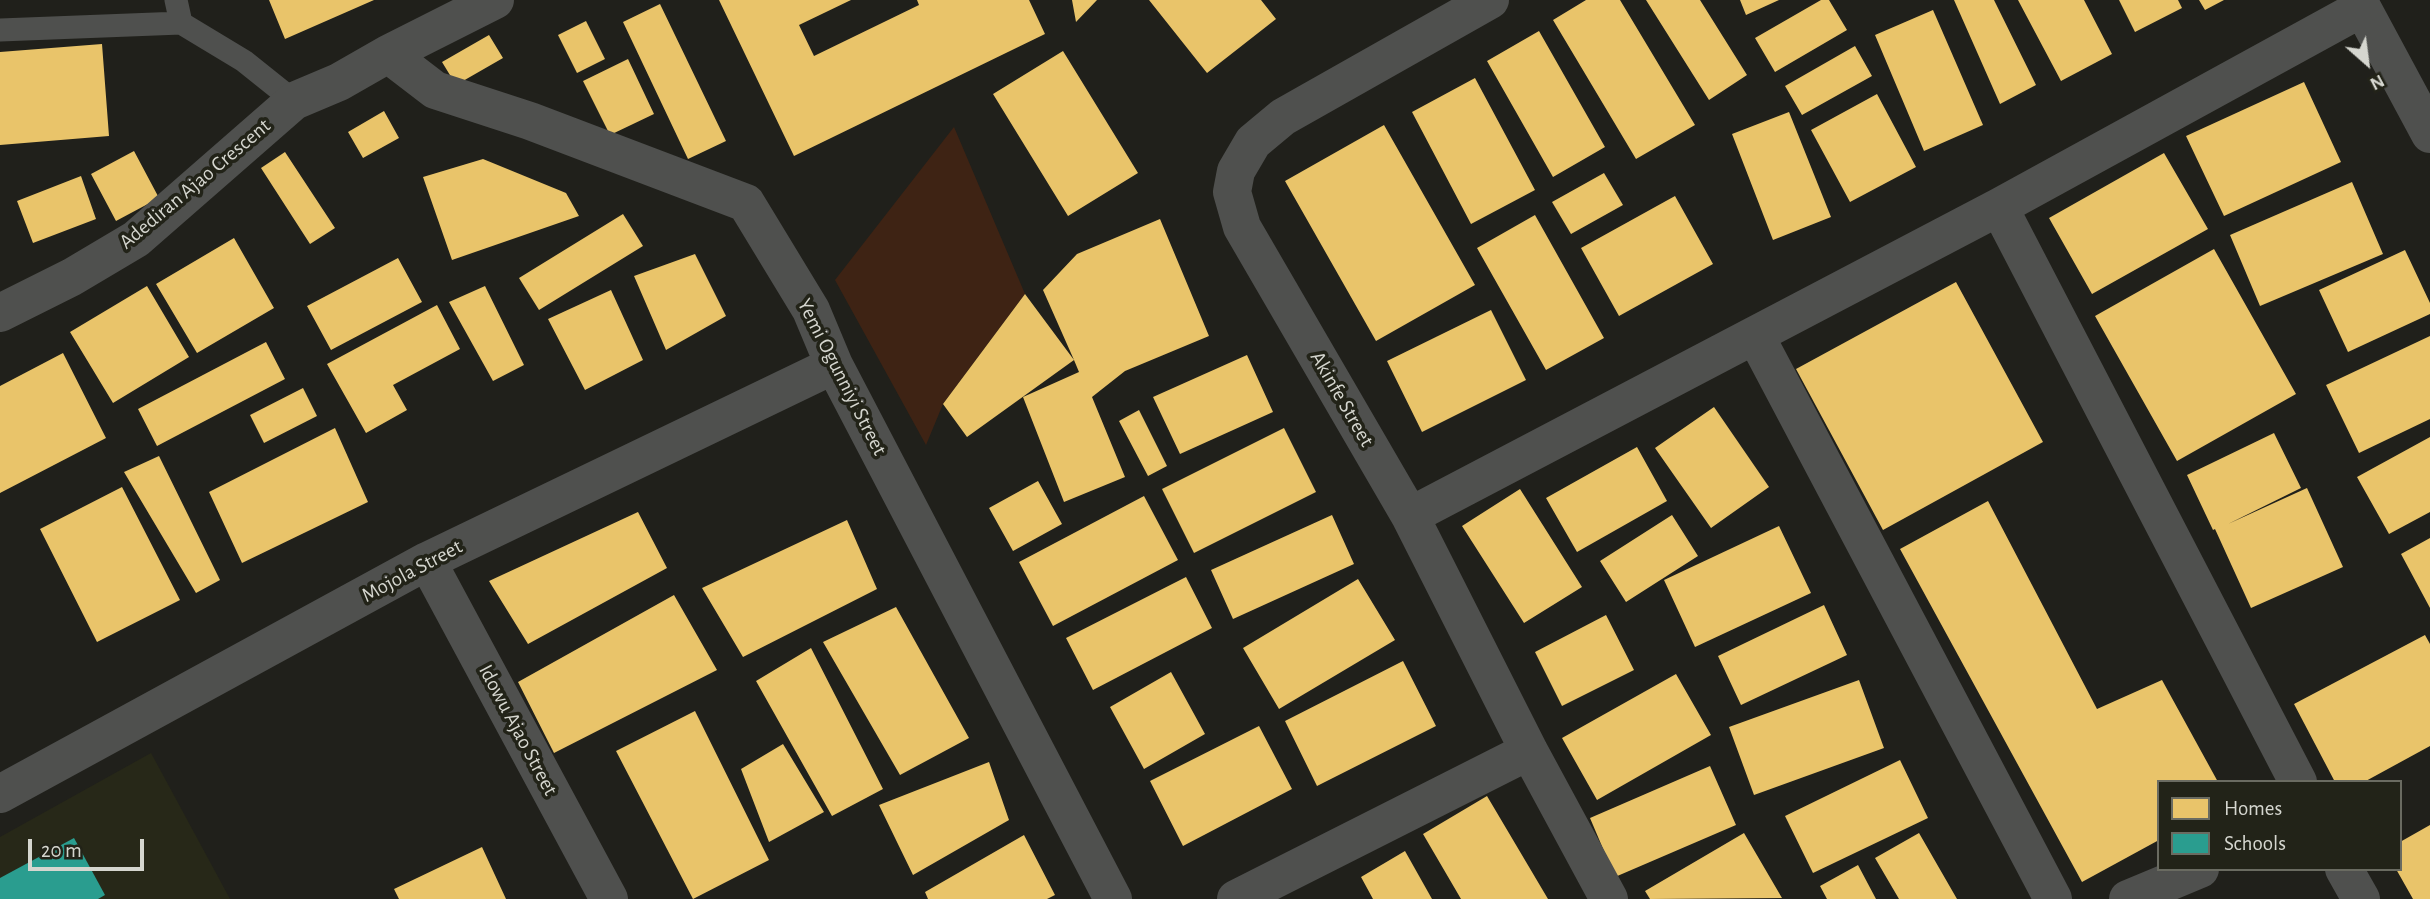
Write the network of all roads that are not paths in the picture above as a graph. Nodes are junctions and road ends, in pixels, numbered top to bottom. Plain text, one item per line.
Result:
1 (176, 0) edge
2 (495, 0) edge
3 (1490, 0) edge
4 (2360, 4) edge
5 (181, 23) junction
6 (0, 30) edge
7 (388, 54) junction
8 (294, 101) junction
9 (2430, 134) edge
10 (2000, 207) junction
11 (0, 313) edge
12 (1755, 335) junction
13 (834, 365) junction
14 (1410, 516) junction
15 (427, 561) junction
16 (1529, 751) junction
17 (2297, 780) edge
18 (0, 794) edge
19 (2195, 871) edge
20 (2345, 871) edge
21 (609, 899) edge
22 (1113, 899) edge
23 (1236, 899) edge
24 (1609, 899) edge
25 (2053, 899) edge
26 (2127, 899) edge
27 (2361, 899) edge

1 - 5 lane
2 - 7 street, Adediran Ajao Crescent
3 - 14 street, Akinfe Street
4 - 9 street
4 - 10 street
5 - 6 lane
5 - 8 lane
7 - 8 street, Adediran Ajao Crescent
7 - 13 street, Yemi Ogunniyi Street
8 - 11 street, Adediran Ajao Crescent
10 - 12 street
10 - 17 street
12 - 14 street
12 - 25 street
13 - 15 street, Mojola Street
13 - 22 street, Yemi Ogunniyi Street
14 - 16 street, Akinfe Street
15 - 18 street, Mojola Street
15 - 21 street, Idowu Ajao Street
16 - 23 street
16 - 24 street, Akinfe Street
19 - 26 street
20 - 27 street

